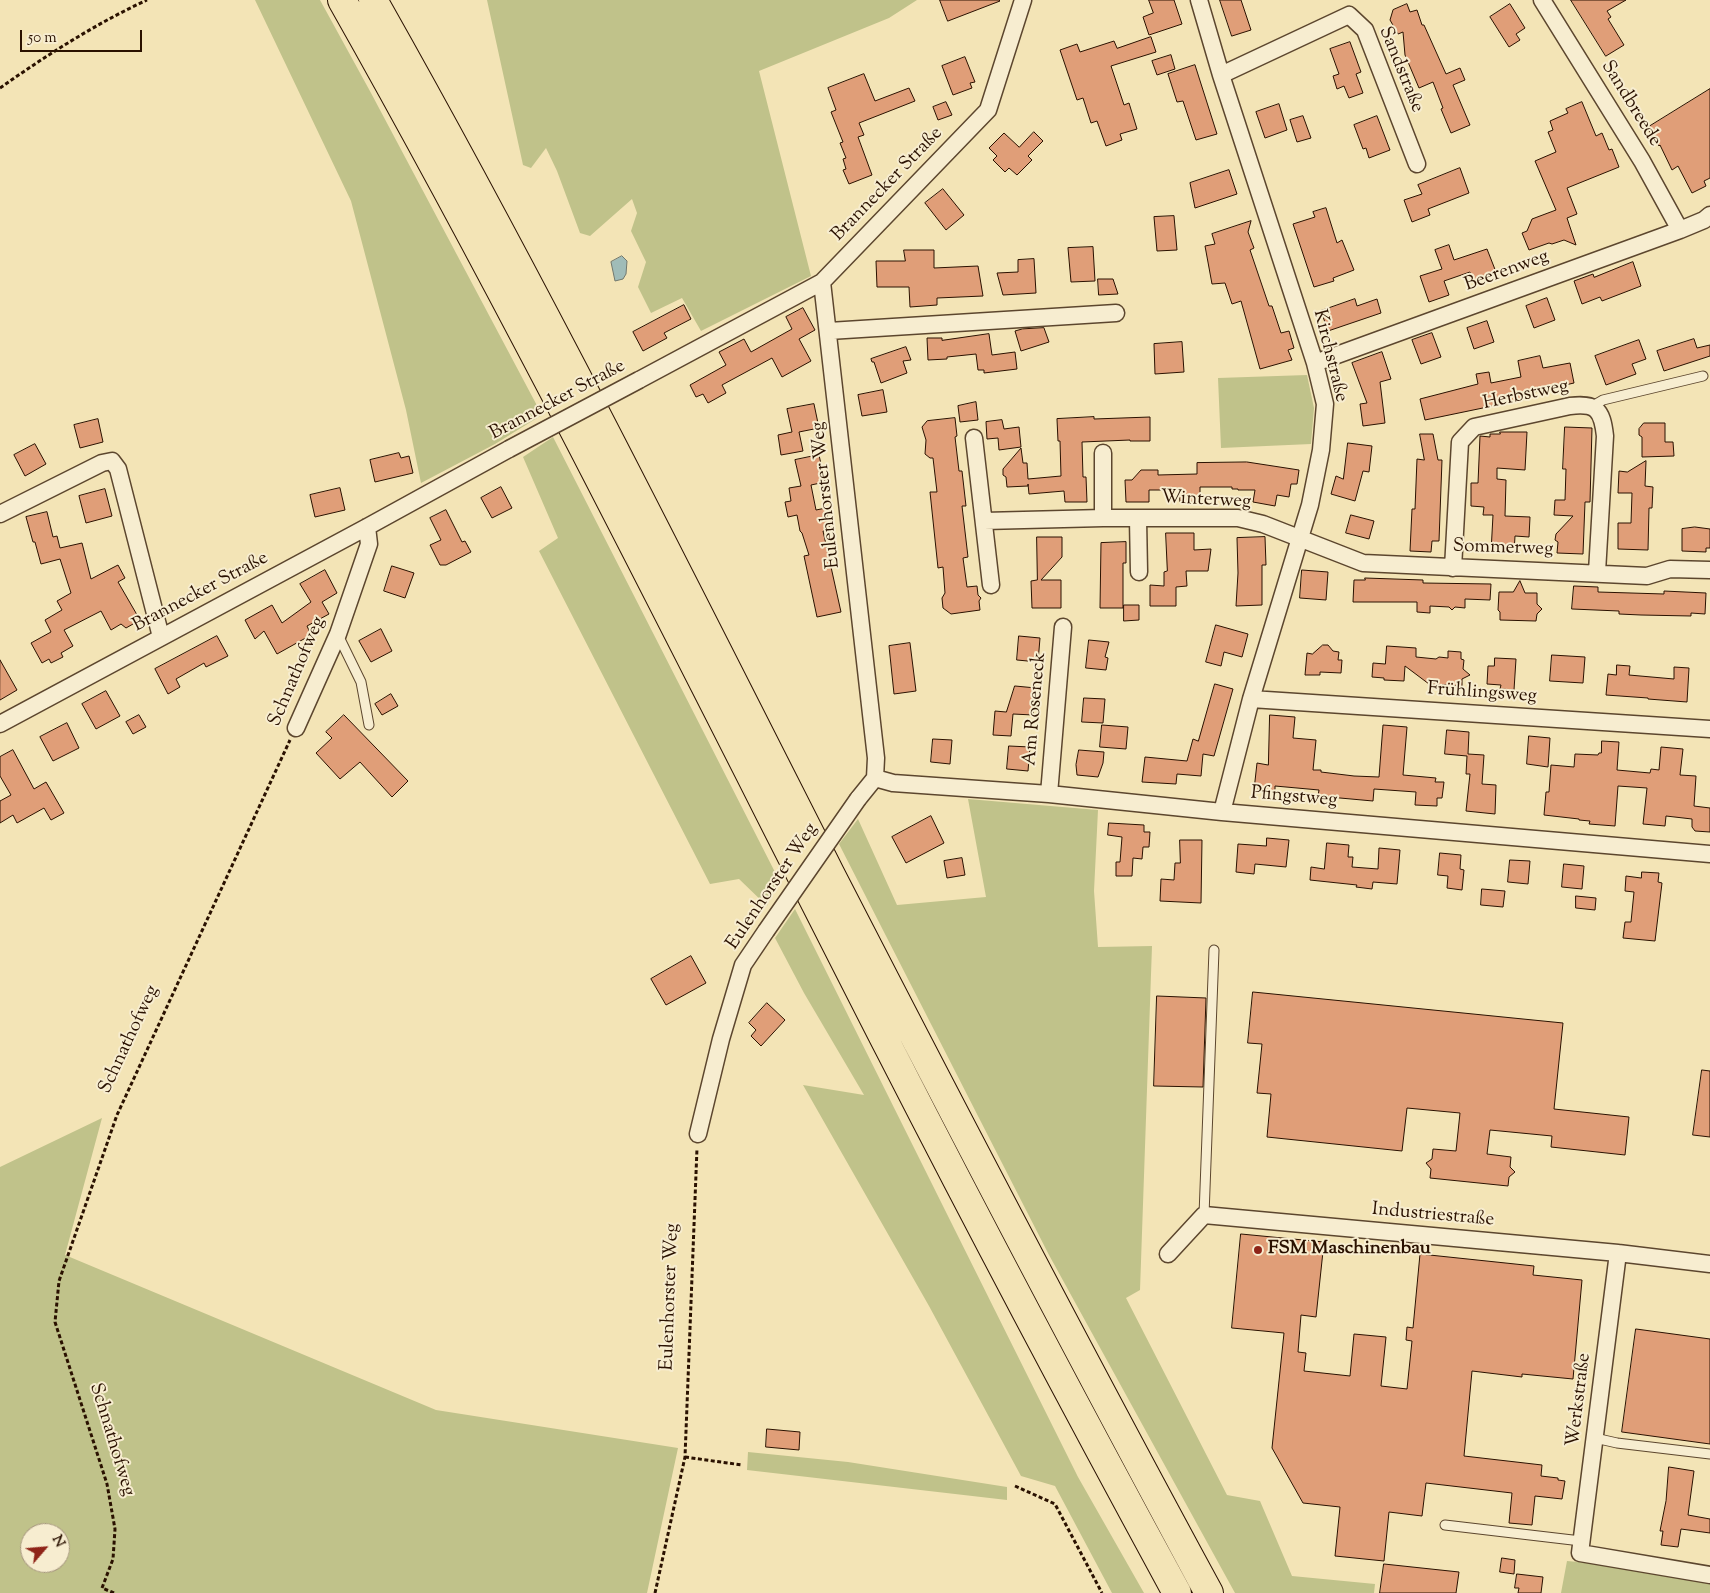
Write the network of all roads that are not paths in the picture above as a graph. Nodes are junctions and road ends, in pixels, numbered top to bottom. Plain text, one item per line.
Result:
1 (342, 0) edge
2 (373, 0) edge
3 (1023, 0) edge
4 (1199, 0) edge
5 (1542, 0) edge
6 (1221, 75) junction
7 (1416, 164) dead end
8 (1710, 214) edge
9 (1680, 230) junction
10 (822, 282) junction
11 (1116, 313) dead end
12 (829, 330) junction
13 (1315, 363) junction
14 (1703, 376) dead end
15 (1591, 407) junction
16 (974, 438) dead end
17 (1103, 453) dead end
18 (0, 514) edge
19 (1103, 518) junction
20 (1138, 519) junction
21 (984, 521) junction
22 (367, 527) junction
23 (1298, 538) junction
24 (1453, 568) junction
25 (1710, 570) edge
26 (1139, 572) dead end
27 (1598, 572) junction
28 (991, 585) dead end
29 (1063, 627) dead end
30 (338, 634) junction
31 (161, 637) junction
32 (1251, 699) junction
33 (0, 724) edge
34 (369, 725) dead end
35 (296, 728) road end
36 (1710, 730) edge
37 (875, 778) junction
38 (1049, 794) junction
39 (1222, 812) junction
40 (1710, 854) edge
41 (1214, 950) dead end
42 (698, 1134) road end
43 (1204, 1215) junction
44 (1618, 1253) junction
45 (1168, 1254) dead end
46 (1710, 1264) edge
47 (1595, 1438) junction
48 (1710, 1454) edge
49 (1444, 1525) dead end
50 (1581, 1547) junction
51 (1710, 1575) edge
52 (1177, 1593) edge
53 (1209, 1593) edge

1 - 52 highway
2 - 53 highway
3 - 10 street, Brannecker Straße
4 - 6 street, Kirchstraße
5 - 9 street, Sandbreede
6 - 7 street, Sandstraße
6 - 13 street, Kirchstraße
8 - 9 street, Beerenweg
9 - 13 street, Beerenweg
10 - 12 street, Eulenhorster Weg
10 - 22 street, Brannecker Straße, bridge
11 - 12 street
12 - 37 street, Eulenhorster Weg
13 - 23 street, Kirchstraße
14 - 15 lane
15 - 24 street, Herbstweg
15 - 27 street, Herbstweg
16 - 21 street
17 - 19 street
18 - 31 street
19 - 20 street, Winterweg
19 - 21 street, Winterweg
20 - 23 street, Winterweg
20 - 26 street, Winterweg
21 - 28 street
22 - 30 street, Schnathofweg
22 - 31 street, Brannecker Straße
23 - 24 street, Sommerweg
23 - 32 street, Kirchstraße
24 - 27 street, Sommerweg
25 - 27 street, Sommerweg
29 - 38 street, Am Roseneck
30 - 34 lane
30 - 35 street, Schnathofweg
31 - 33 street, Brannecker Straße
32 - 36 street, Frühlingsweg
32 - 39 street, Kirchstraße
37 - 38 street, Pfingstweg
37 - 42 street, Eulenhorster Weg, bridge
38 - 39 street, Pfingstweg
39 - 40 street, Pfingstweg
41 - 43 lane
43 - 44 street, Industriestraße
43 - 45 street
44 - 46 street, Industriestraße
44 - 47 street, Werkstraße
47 - 48 lane
47 - 50 street, Werkstraße
49 - 50 lane
50 - 51 street

